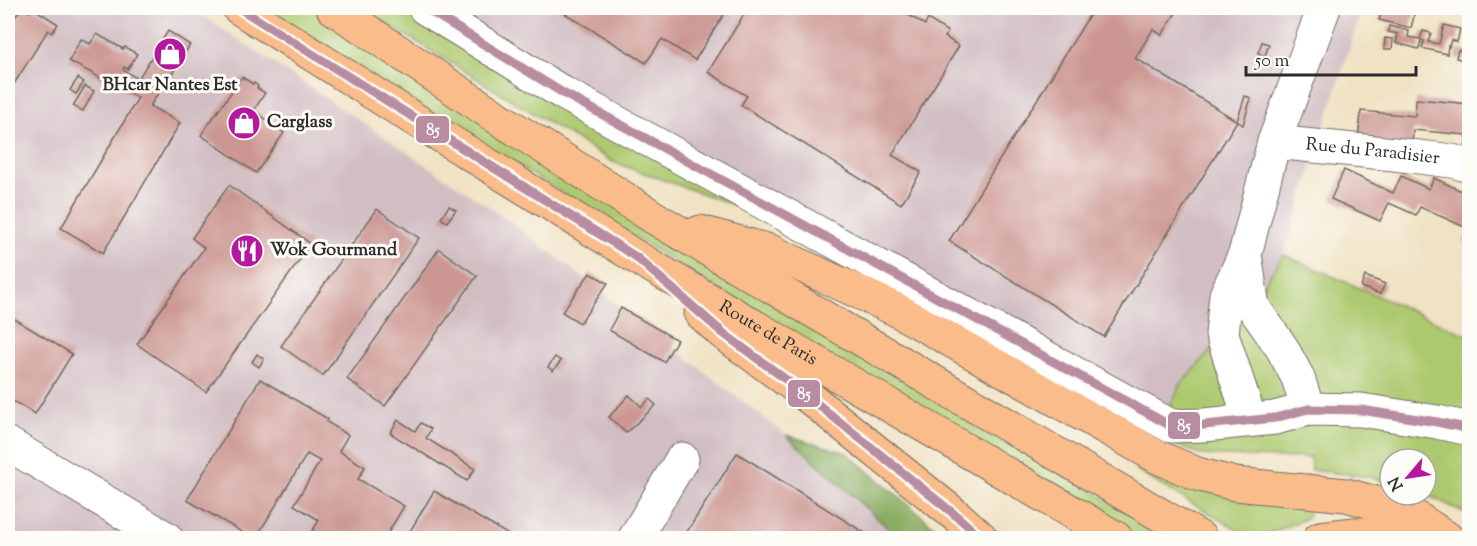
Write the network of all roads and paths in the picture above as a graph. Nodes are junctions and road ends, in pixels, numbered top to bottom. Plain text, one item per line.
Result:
1 (239, 8) edge
2 (333, 8) edge
3 (425, 8) edge
4 (1324, 8) edge
5 (1274, 142) junction
6 (1470, 166) edge
7 (658, 220) junction
8 (1245, 254) junction
9 (636, 257) junction
10 (1308, 409) junction
11 (1250, 420) junction
12 (1470, 429) edge
13 (8, 444) edge
14 (682, 459) dead end
15 (166, 538) edge
16 (635, 538) edge
17 (981, 538) edge
18 (1116, 538) edge
19 (1200, 538) edge
20 (1320, 538) edge
21 (1438, 538) edge
22 (1447, 538) edge

1 - 9 main road, Route de Paris
2 - 7 main road
3 - 11 street
4 - 5 street
5 - 6 street, Rue du Paradisier
5 - 8 street
7 - 19 main road
7 - 22 main road
8 - 10 street
8 - 11 street
9 - 17 main road
9 - 18 main road, Route de Paris
10 - 11 street
10 - 12 street
13 - 15 street
14 - 16 street
20 - 21 main road

